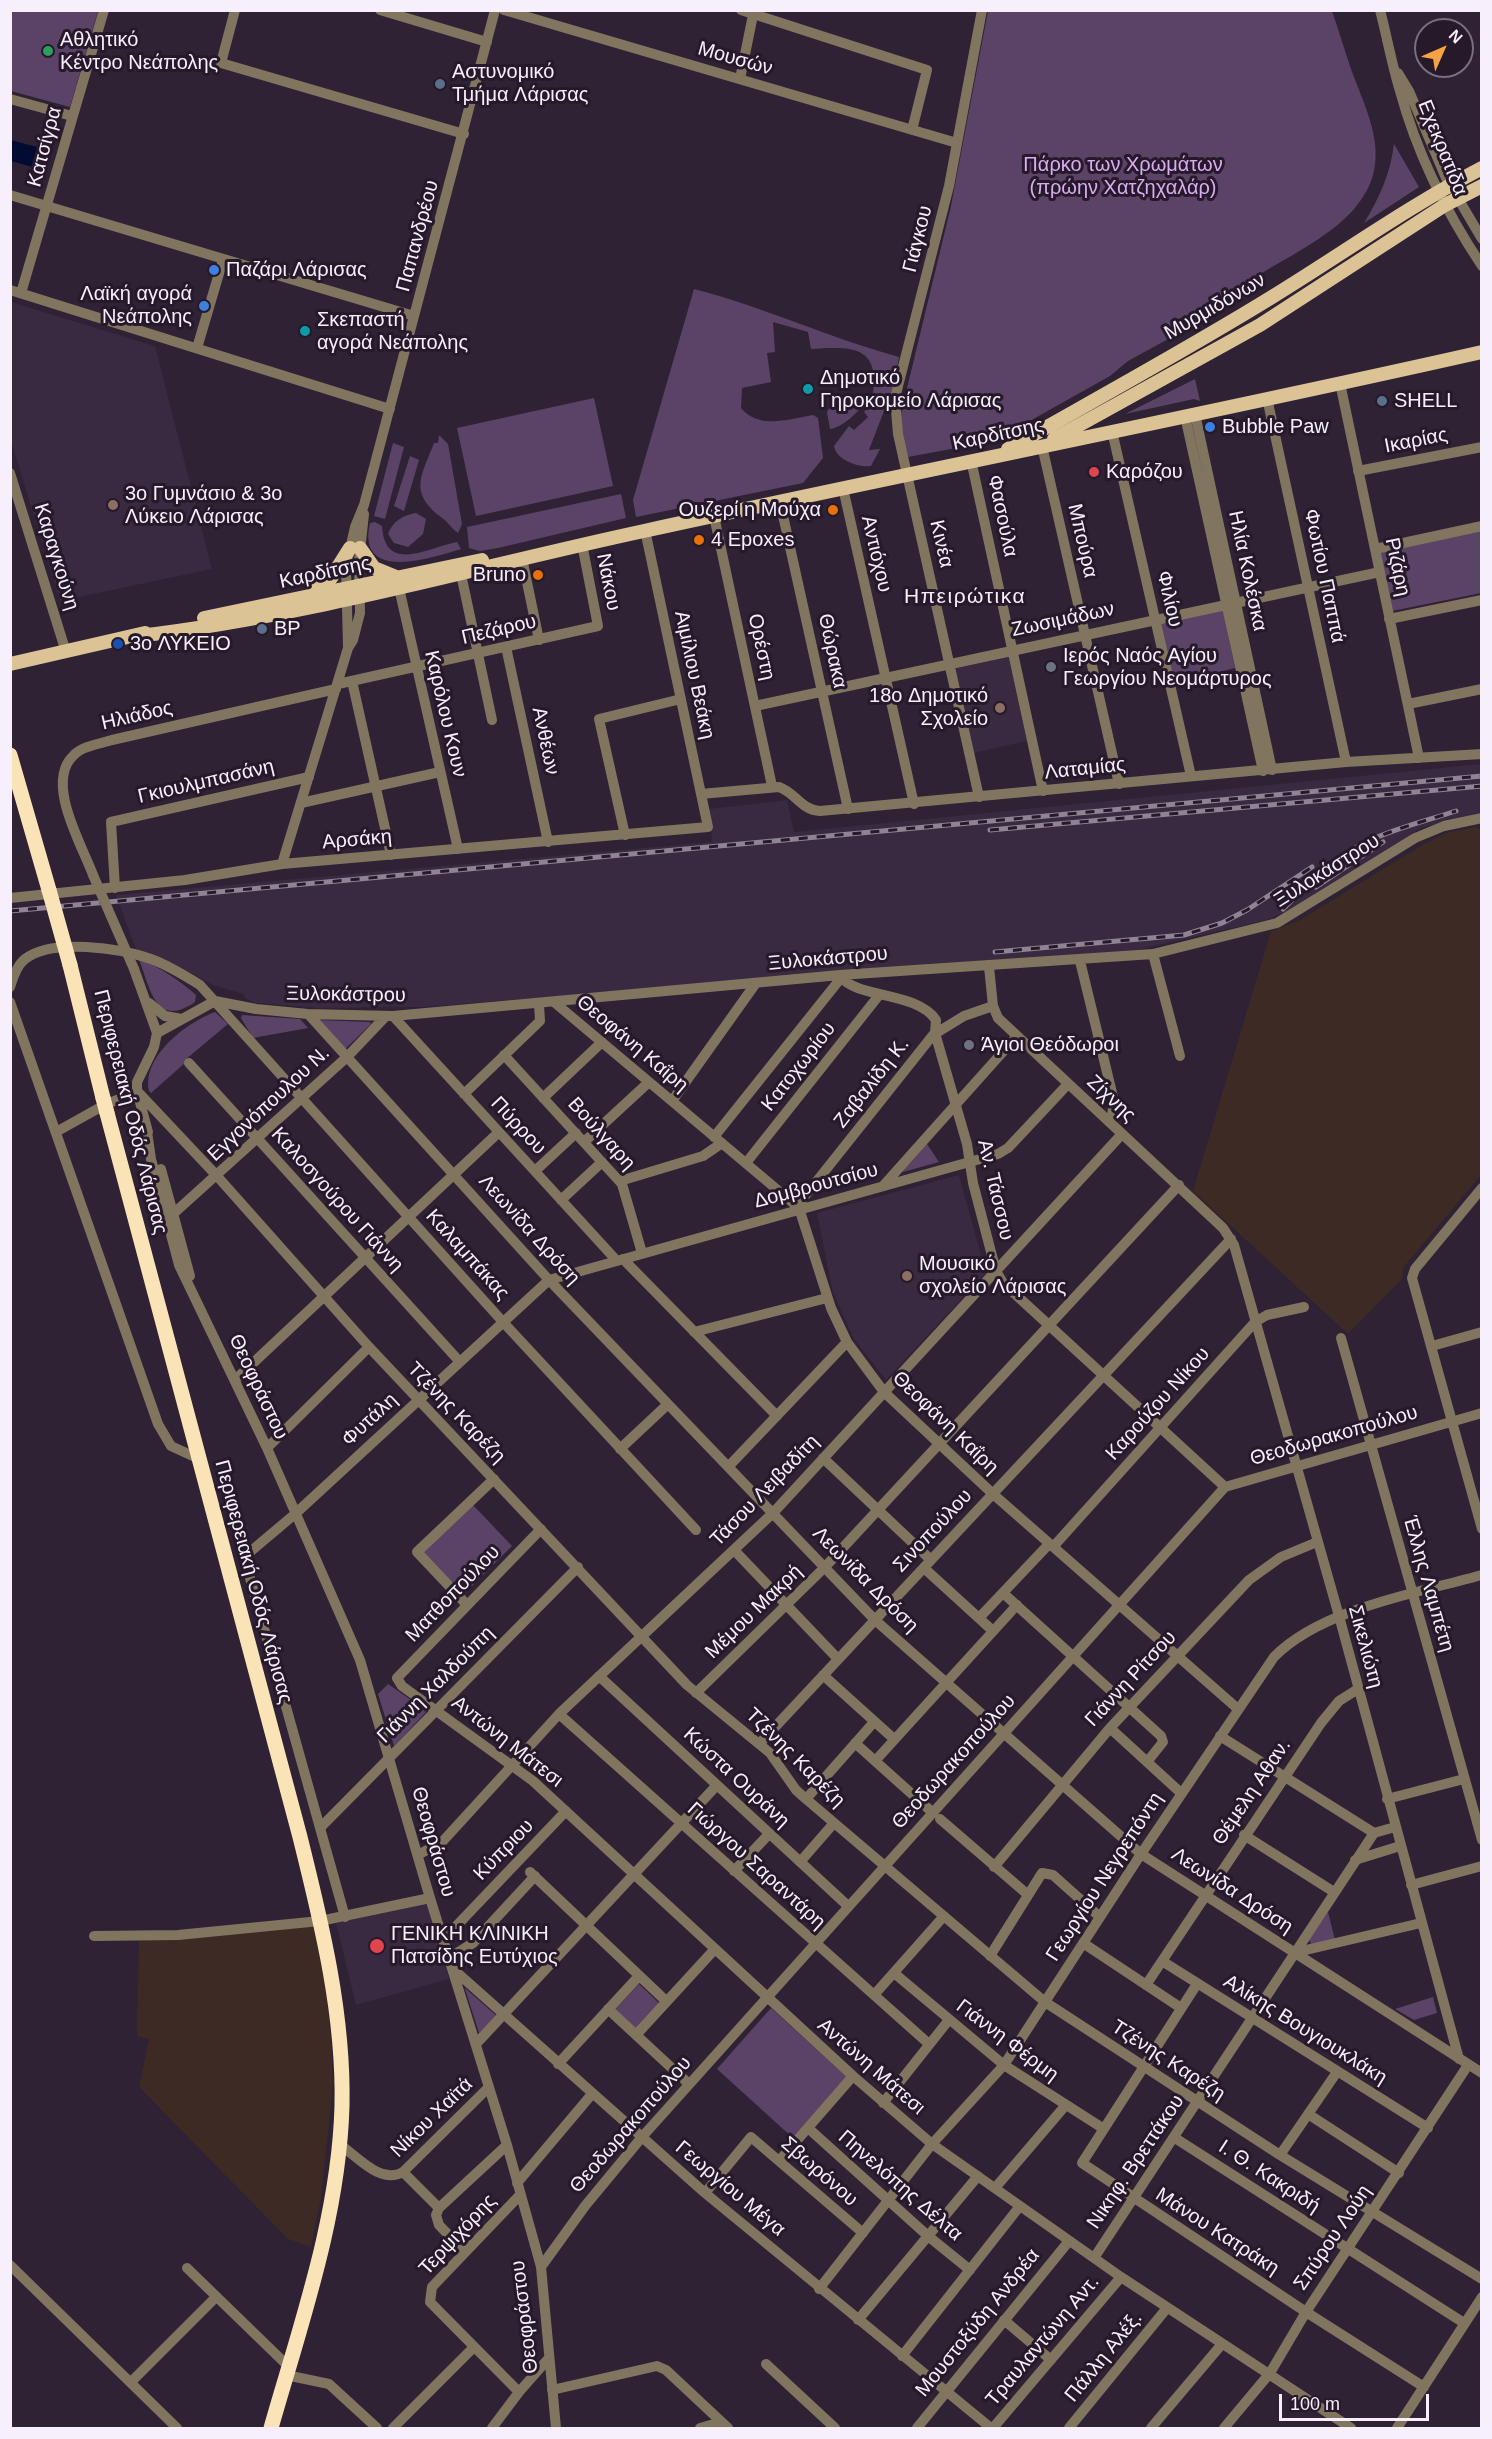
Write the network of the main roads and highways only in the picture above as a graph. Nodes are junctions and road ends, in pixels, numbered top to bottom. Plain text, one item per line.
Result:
1 (1482, 168) edge
2 (1482, 186) edge
3 (1482, 352) edge
4 (1042, 446) junction
5 (995, 456) junction
6 (522, 558) junction
7 (398, 583) junction
8 (308, 597) junction
9 (342, 600) junction
10 (138, 636) junction
11 (10, 664) edge
12 (10, 755) edge
13 (271, 2428) edge

1 - 5 main road, Μυρμιδόνων
2 - 4 main road, Μυρμιδόνων
3 - 4 main road, Καρδίτσης
4 - 5 main road, Καρδίτσης
5 - 6 main road, Καρδίτσης
6 - 7 main road, Καρδίτσης
6 - 7 main road, Καρδίτσης
7 - 8 main road
7 - 9 main road, Καρδίτσης
8 - 9 main road, Καρδίτσης
8 - 10 main road, Καρδίτσης
9 - 10 main road, Καρδίτσης
10 - 11 main road, Καρδίτσης
12 - 13 highway, Περιφερειακή Οδός Λάρισας, bridge

